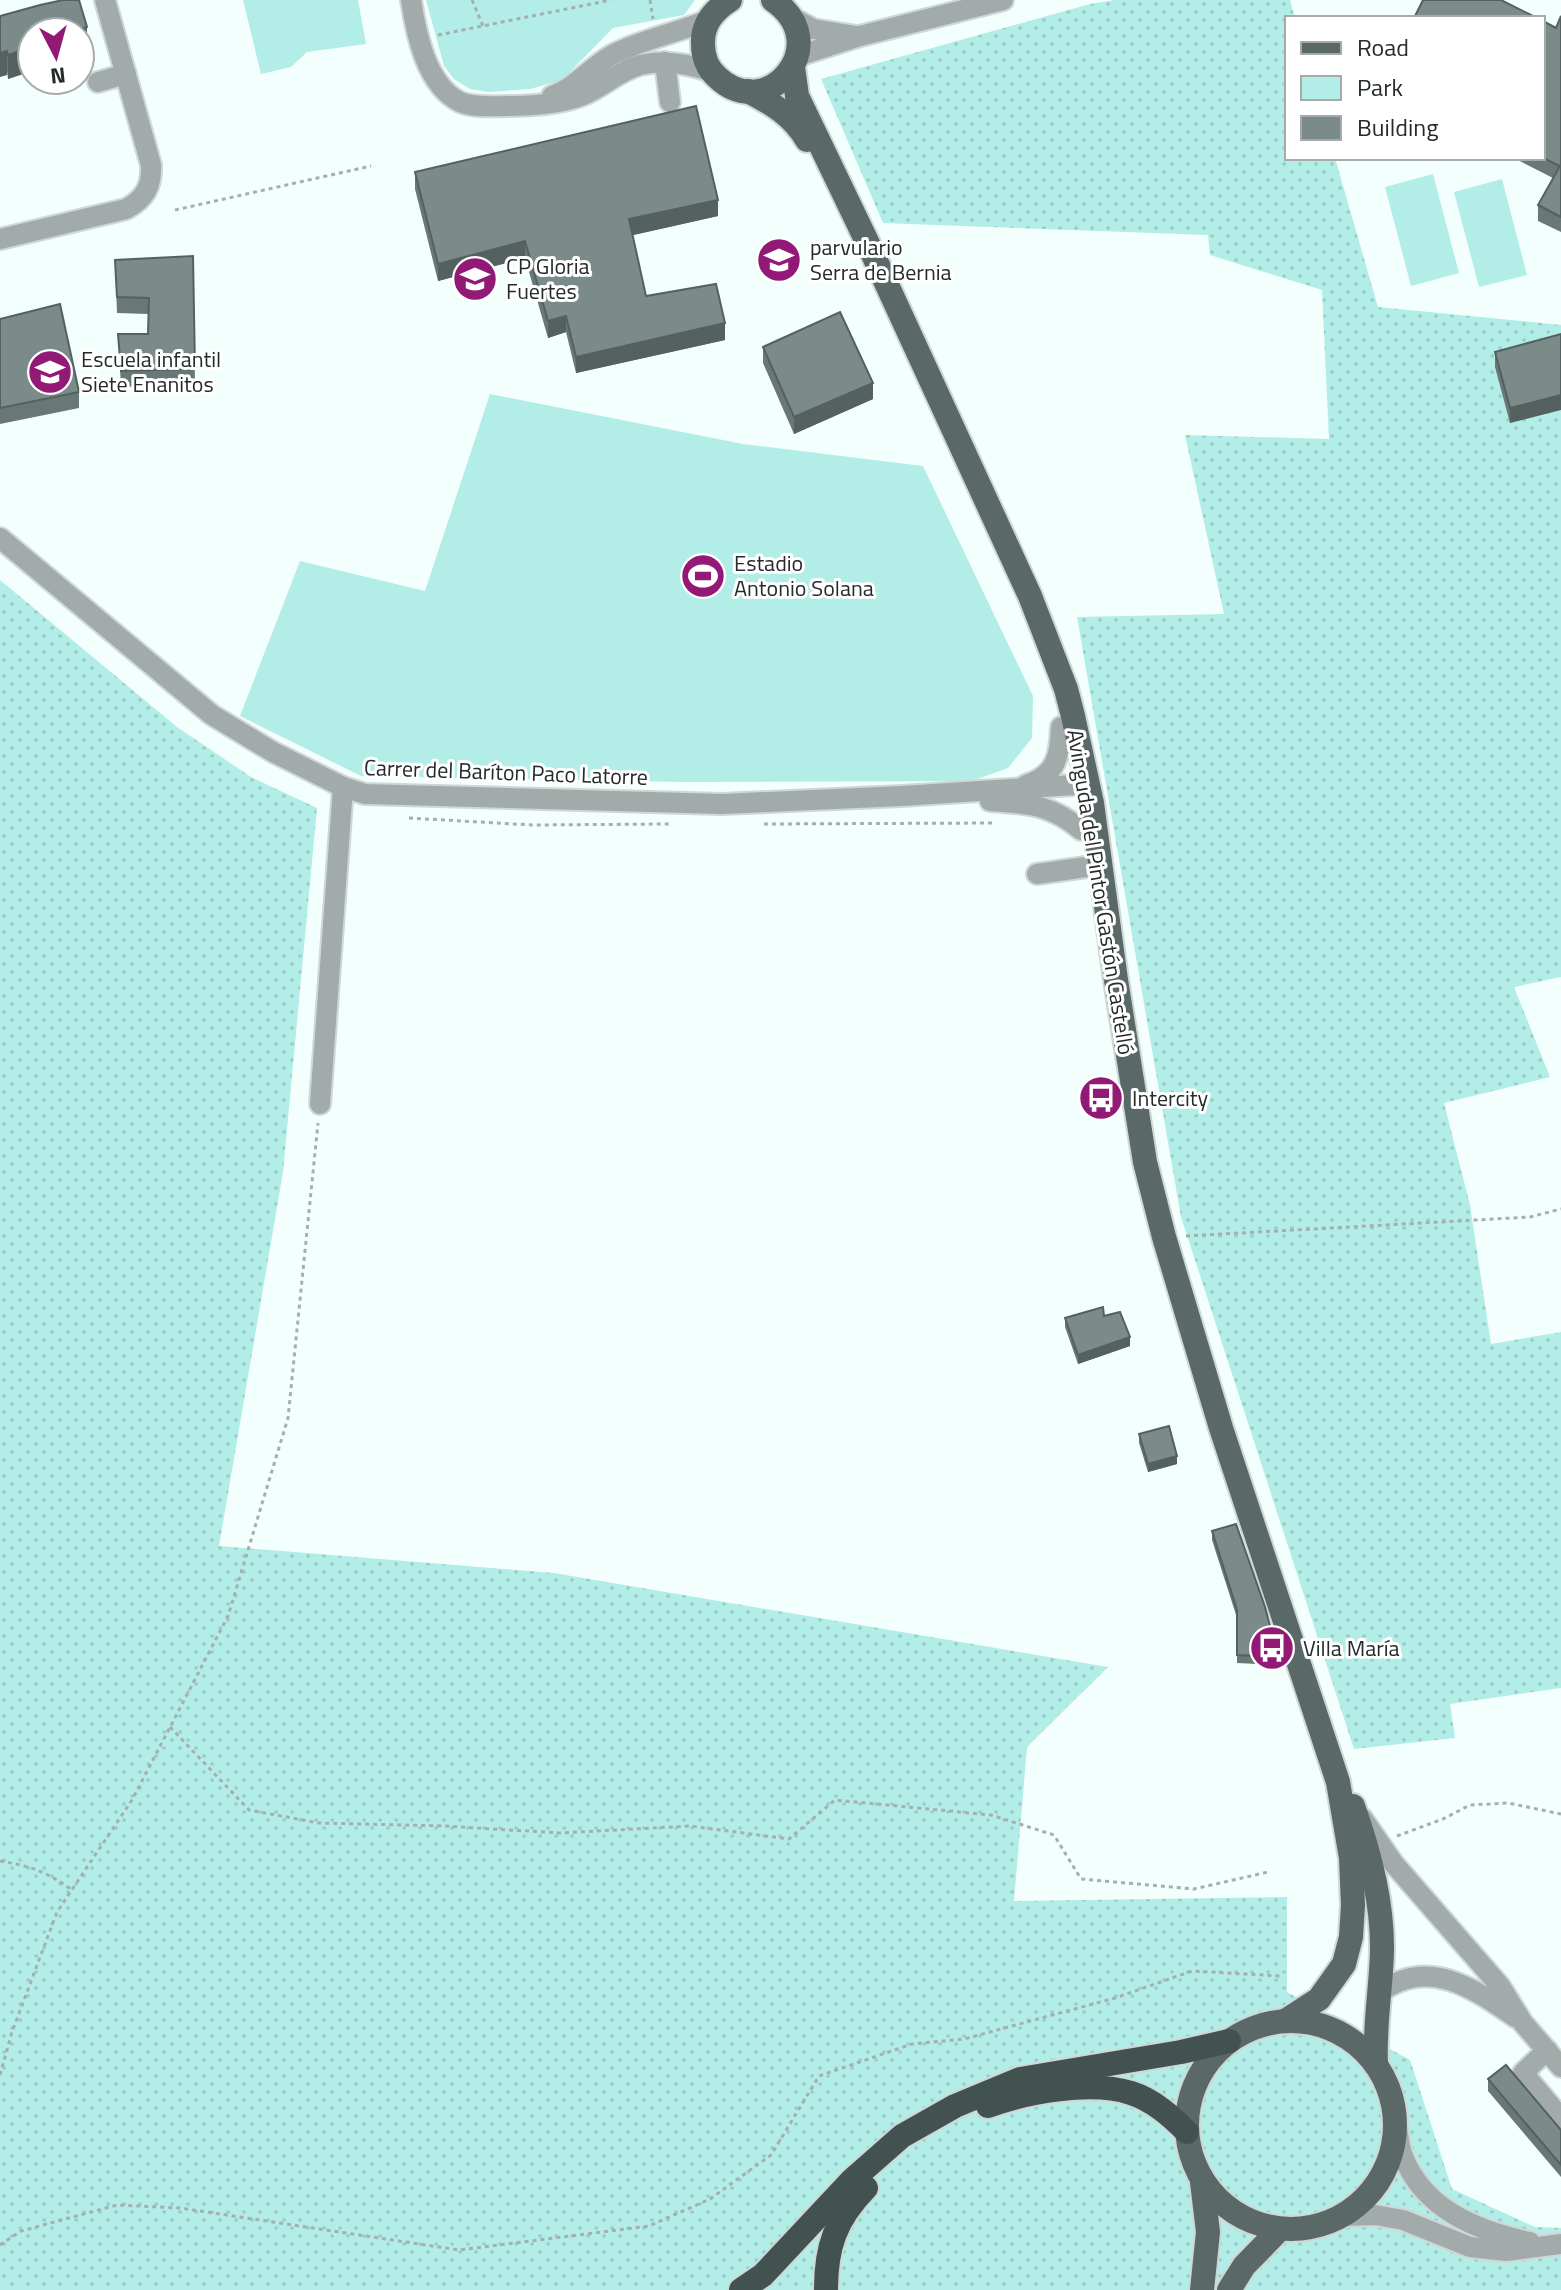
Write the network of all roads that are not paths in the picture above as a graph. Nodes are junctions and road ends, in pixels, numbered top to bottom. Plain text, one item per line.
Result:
1 (105, 0) edge
2 (411, 0) edge
3 (773, 0) edge
4 (1003, 0) edge
5 (719, 7) edge
6 (791, 17) junction
7 (860, 36) junction
8 (665, 62) junction
9 (795, 62) junction
10 (712, 72) junction
11 (126, 74) junction
12 (98, 82) dead end
13 (748, 91) junction
14 (670, 102) dead end
15 (520, 106) junction
16 (0, 239) edge
17 (0, 538) edge
18 (1061, 727) junction
19 (1074, 785) junction
20 (343, 787) junction
21 (1015, 789) junction
22 (902, 796) junction
23 (1088, 833) junction
24 (1086, 867) junction
25 (1037, 874) dead end
26 (320, 1104) road end
27 (1221, 1428) junction
28 (1344, 1791) junction
29 (1378, 1994) junction
30 (1285, 2021) junction
31 (1523, 2023) junction
32 (1229, 2041) junction
33 (1547, 2050) junction
34 (1376, 2064) junction
35 (1561, 2067) edge
36 (1561, 2118) edge
37 (1396, 2125) junction
38 (1187, 2132) junction
39 (1202, 2179) junction
40 (1343, 2216) junction
41 (1280, 2229) junction
42 (1551, 2244) edge
43 (741, 2290) edge
44 (826, 2290) edge
45 (1202, 2290) edge
46 (1229, 2290) edge

1 - 11 street
2 - 15 street
3 - 6 main road
4 - 7 street
5 - 10 main road
5 - 15 street
6 - 7 street
6 - 9 main road, Avinguda del Pintor Gastón Castelló
7 - 9 street
8 - 10 street
8 - 14 street
8 - 15 street
9 - 13 main road
9 - 23 main road, Avinguda del Pintor Gastón Castelló
10 - 13 main road, Avinguda del Pintor Gastón Castelló
11 - 12 street
11 - 16 street
13 - 18 main road, Avinguda del Pintor Gastón Castelló
17 - 20 street, Carrer del Baríton Paco Latorre
18 - 19 main road, Avinguda del Pintor Gastón Castelló
18 - 21 street, Avinguda del Pintor Gastón Castelló
19 - 21 street, Carrer del Baríton Paco Latorre
19 - 23 main road, Avinguda del Pintor Gastón Castelló
20 - 22 street, Carrer del Baríton Paco Latorre
20 - 26 street
21 - 22 street, Carrer del Baríton Paco Latorre
22 - 23 street, Carrer del Baríton Paco Latorre
23 - 24 main road, Avinguda del Pintor Gastón Castelló
23 - 27 main road, Avinguda del Pintor Gastón Castelló
24 - 25 street
24 - 27 main road, Avinguda del Pintor Gastón Castelló
27 - 28 main road, Avinguda del Pintor Gastón Castelló
28 - 29 main road, Avinguda del Pintor Gastón Castelló
28 - 30 main road, Avinguda del Pintor Gastón Castelló
28 - 31 street, Avinguda del Pintor Gastón Castelló
29 - 31 street, Avinguda del Pintor Gastón Castelló
29 - 34 main road, Avinguda del Pintor Gastón Castelló
30 - 32 main road
30 - 34 main road
31 - 33 street, Avinguda del Pintor Gastón Castelló
32 - 38 main road
32 - 43 highway
33 - 35 street, Avinguda del Pintor Gastón Castelló
33 - 36 street
34 - 37 main road
37 - 40 main road
37 - 42 street
38 - 39 main road
38 - 44 highway
39 - 41 main road
39 - 45 main road
40 - 41 main road
40 - 42 street
41 - 46 main road

